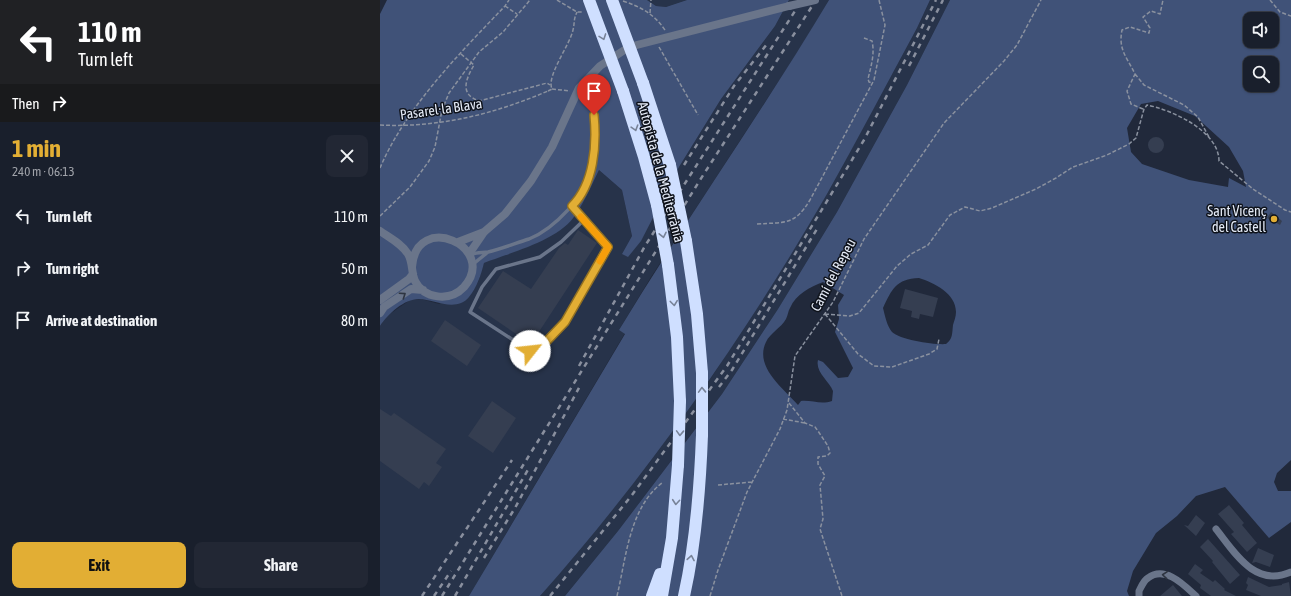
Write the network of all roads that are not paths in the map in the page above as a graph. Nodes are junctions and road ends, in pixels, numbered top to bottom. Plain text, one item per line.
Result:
1 (589, 0) edge
2 (612, 0) edge
3 (815, 0) edge
4 (593, 104) dead end
5 (572, 206) junction
6 (584, 220) junction
7 (380, 231) edge
8 (484, 232) junction
9 (458, 242) junction
10 (400, 246) junction
11 (419, 247) junction
12 (488, 252) junction
13 (469, 255) junction
14 (472, 265) junction
15 (412, 270) junction
16 (423, 290) junction
17 (380, 300) edge
18 (380, 313) edge
19 (1216, 529) dead end
20 (672, 538) junction
21 (1291, 572) edge
22 (652, 596) edge
23 (662, 596) edge
24 (684, 596) edge
25 (1139, 596) edge
26 (1196, 596) edge

1 -> 20 highway, Autopista de la Mediterrània, bridge
24 -> 2 highway, Autopista de la Mediterrània, bridge
3 - 8 street, bridge
4 - 5 lane
5 - 6 lane
5 - 12 lane
6 - 6 lane
7 - 10 street
8 - 9 street
8 - 13 street
9 - 11 street
9 - 13 street
10 - 11 street
10 - 15 street
11 - 15 street
12 - 13 lane
12 - 14 lane
13 - 14 street
14 - 16 street
15 - 16 street
15 - 17 street
18 -> 16 street
19 - 21 street
20 - 22 highway
20 - 23 highway, Autopista de la Mediterrània
26 -> 25 street

